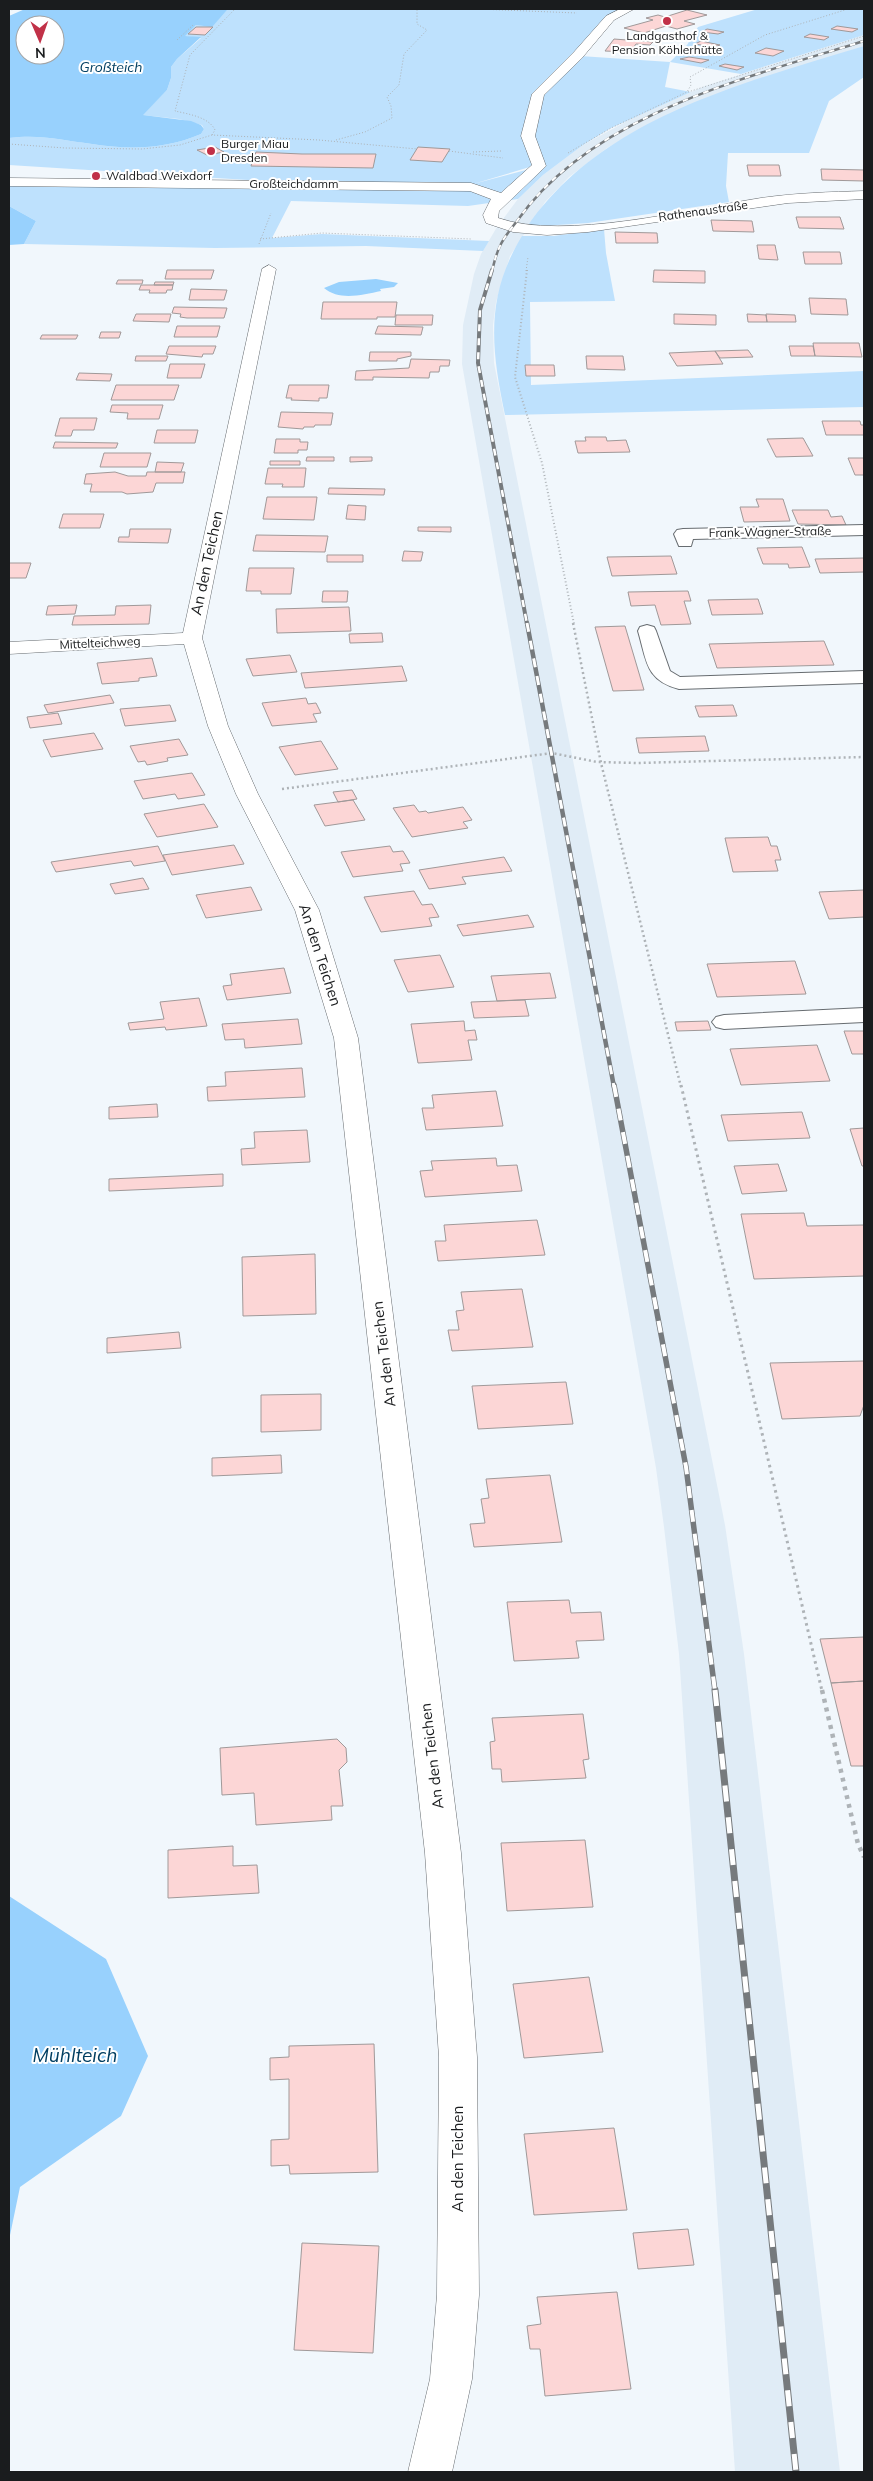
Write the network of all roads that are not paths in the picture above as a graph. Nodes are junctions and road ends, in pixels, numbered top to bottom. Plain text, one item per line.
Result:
1 (628, 9) edge
2 (539, 166) junction
3 (509, 175) dead end
4 (494, 180) dead end
5 (9, 182) edge
6 (443, 186) junction
7 (864, 195) edge
8 (493, 213) junction
9 (269, 269) road end
10 (864, 530) edge
11 (685, 542) dead end
12 (647, 631) dead end
13 (192, 638) junction
14 (9, 648) edge
15 (864, 677) edge
16 (864, 1016) edge
17 (724, 1022) dead end
18 (430, 2472) edge

1 - 2 street
2 - 3 street
2 - 8 street
4 - 6 street
5 - 6 street, Großteichdamm
6 - 8 street, Großteichdamm
7 - 8 street, Rathenaustraße
9 - 13 street, An den Teichen
10 - 11 lane, Frank-Wagner-Straße
12 - 15 lane
13 - 14 street, Mittelteichweg
13 - 18 street, An den Teichen
16 - 17 lane

